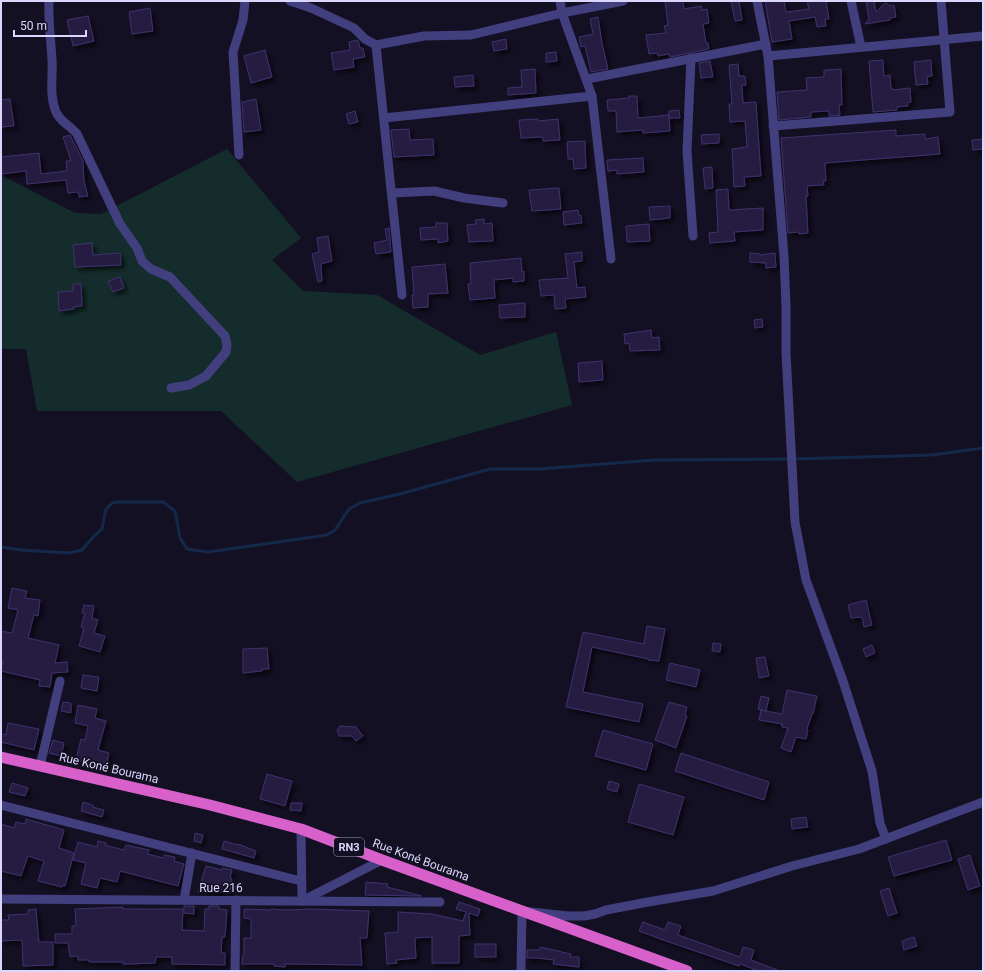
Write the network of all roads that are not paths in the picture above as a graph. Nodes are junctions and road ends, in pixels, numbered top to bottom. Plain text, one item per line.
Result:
1 (49, 1) edge
2 (245, 1) edge
3 (290, 1) edge
4 (560, 1) edge
5 (623, 1) edge
6 (757, 1) edge
7 (851, 1) edge
8 (941, 1) edge
9 (562, 13) junction
10 (983, 36) edge
11 (944, 40) junction
12 (766, 44) junction
13 (376, 45) junction
14 (860, 47) junction
15 (768, 56) junction
16 (692, 58) junction
17 (587, 79) junction
18 (592, 96) junction
19 (384, 118) junction
20 (773, 126) junction
21 (239, 155) dead end
22 (392, 193) junction
23 (503, 203) dead end
24 (693, 236) dead end
25 (611, 259) dead end
26 (402, 295) dead end
27 (171, 388) dead end
28 (60, 681) dead end
29 (1, 757) edge
30 (40, 766) junction
31 (983, 802) edge
32 (1, 805) edge
33 (301, 829) junction
34 (886, 839) junction
35 (192, 853) junction
36 (382, 860) junction
37 (301, 881) junction
38 (1, 899) edge
39 (184, 900) junction
40 (236, 900) junction
41 (302, 901) junction
42 (440, 902) dead end
43 (522, 910) junction
44 (235, 971) edge
45 (521, 971) edge
46 (687, 971) edge

1 - 27 street
2 - 21 street
3 - 13 street
4 - 9 street
5 - 9 street
6 - 12 street
7 - 14 street
8 - 11 street
9 - 13 street
9 - 17 street
10 - 11 street
11 - 14 street
11 - 20 street
12 - 15 street
12 - 16 street
13 - 19 street
14 - 15 street
15 - 20 street
16 - 17 street
16 - 24 street
17 - 18 street
18 - 19 street
18 - 25 street
19 - 22 street
20 - 34 street
22 - 23 street
22 - 26 street
28 - 30 street
29 - 30 highway, Rue Koné Bourama / RN3
30 - 33 highway, Rue Koné Bourama / RN3
31 - 34 street
32 - 35 street
33 - 36 highway, Rue Koné Bourama / RN3
33 - 37 street
34 - 43 street
35 - 37 street
35 - 39 street
36 - 41 street
36 - 43 highway, Rue Koné Bourama / RN3
37 - 41 street
38 - 39 street, Rue 216
39 - 40 street, Rue 216
40 - 41 street, Rue 216
40 - 44 street
41 - 42 street, Rue 216
43 - 45 street
43 - 46 highway, Rue Koné Bourama / RN3

